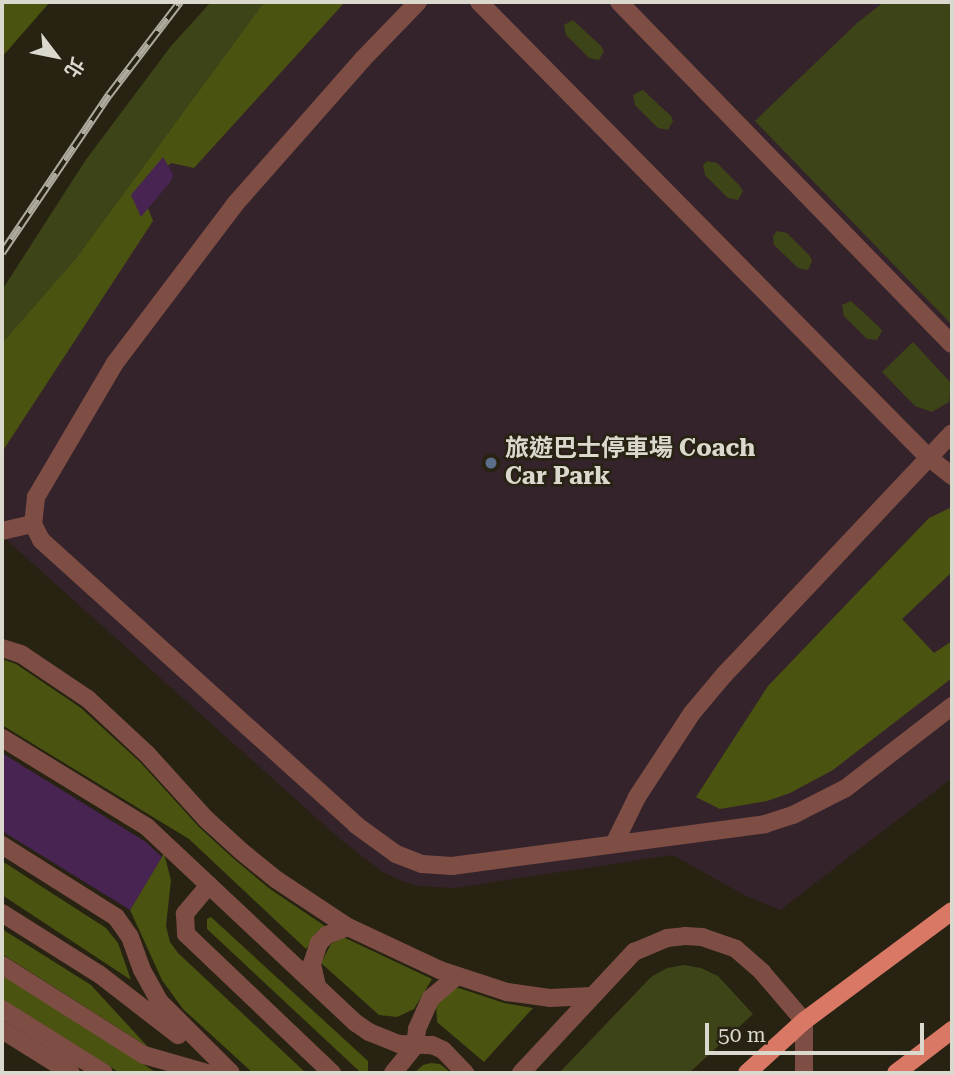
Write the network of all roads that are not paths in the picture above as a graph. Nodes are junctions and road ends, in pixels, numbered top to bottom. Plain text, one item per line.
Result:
1 (418, 2) edge
2 (479, 2) edge
3 (619, 2) edge
4 (952, 344) edge
5 (952, 433) edge
6 (928, 457) junction
7 (952, 476) edge
8 (33, 524) junction
9 (2, 531) edge
10 (2, 648) edge
11 (952, 706) edge
12 (2, 738) edge
13 (615, 842) junction
14 (2, 845) edge
15 (209, 885) junction
16 (952, 911) edge
17 (2, 914) edge
18 (348, 927) junction
19 (2, 965) edge
20 (457, 976) junction
21 (317, 986) junction
22 (591, 996) junction
23 (2, 1009) edge
24 (804, 1021) junction
25 (2, 1030) edge
26 (952, 1030) edge
27 (415, 1046) junction
28 (71, 1073) edge
29 (104, 1073) edge
30 (207, 1073) edge
31 (230, 1073) edge
32 (332, 1073) edge
33 (393, 1073) edge
34 (465, 1073) edge
35 (521, 1073) edge
36 (747, 1073) edge
37 (804, 1073) edge
38 (896, 1073) edge

1 - 8 street
2 - 6 street
3 - 4 street
5 - 6 street
6 - 7 street
6 - 13 street
8 - 9 street
8 - 13 street
10 - 18 street
11 - 13 street
12 - 15 street
14 - 31 street
15 - 21 street
15 - 32 street
16 - 24 main road
17 - 31 street
18 - 20 street
18 - 21 street
19 - 30 street
20 - 22 street
20 - 27 street
21 - 27 street
22 - 24 street
22 - 35 street
23 - 29 street
24 - 36 main road
24 - 37 street
25 - 28 street
26 - 38 main road
27 - 33 street
27 - 34 street

